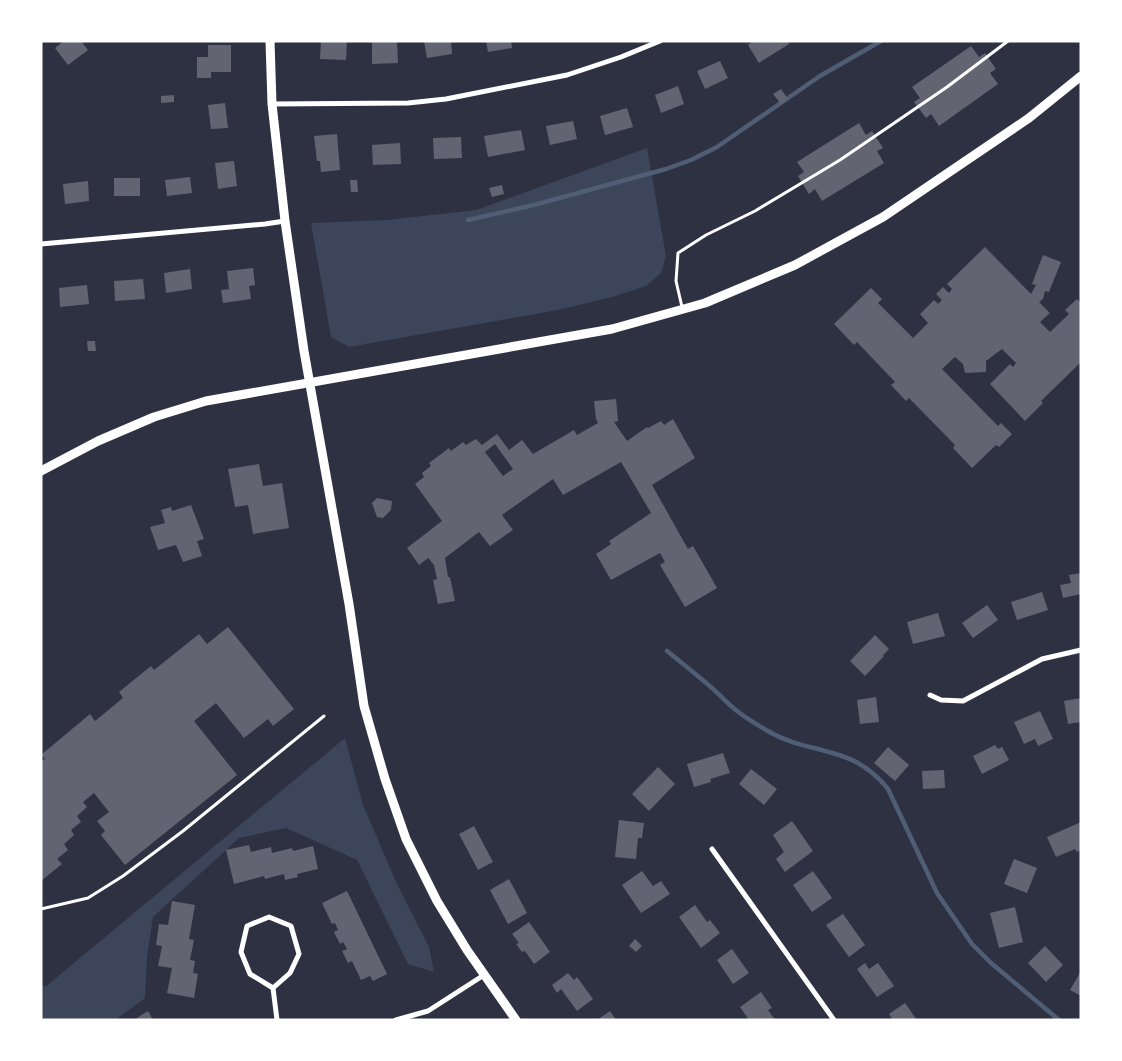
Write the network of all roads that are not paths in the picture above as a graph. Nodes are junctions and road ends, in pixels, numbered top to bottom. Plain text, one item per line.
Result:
1 (270, 41) edge
2 (660, 41) edge
3 (1008, 41) edge
4 (1081, 76) edge
5 (272, 104) junction
6 (284, 221) junction
7 (41, 244) edge
8 (683, 309) junction
9 (309, 381) junction
10 (41, 471) edge
11 (1081, 650) edge
12 (930, 695) dead end
13 (324, 716) dead end
14 (712, 849) dead end
15 (41, 909) edge
16 (484, 975) junction
17 (273, 988) junction
18 (277, 1020) edge
19 (396, 1020) edge
20 (516, 1020) edge
21 (834, 1020) edge

1 - 5 main road
2 - 5 street
3 - 8 lane
4 - 8 main road
5 - 6 main road
6 - 7 street
6 - 9 main road
8 - 9 main road
9 - 10 main road
9 - 16 main road
11 - 12 street
13 - 15 lane
14 - 21 street
16 - 19 street
16 - 20 main road
17 - 17 street
17 - 18 street

